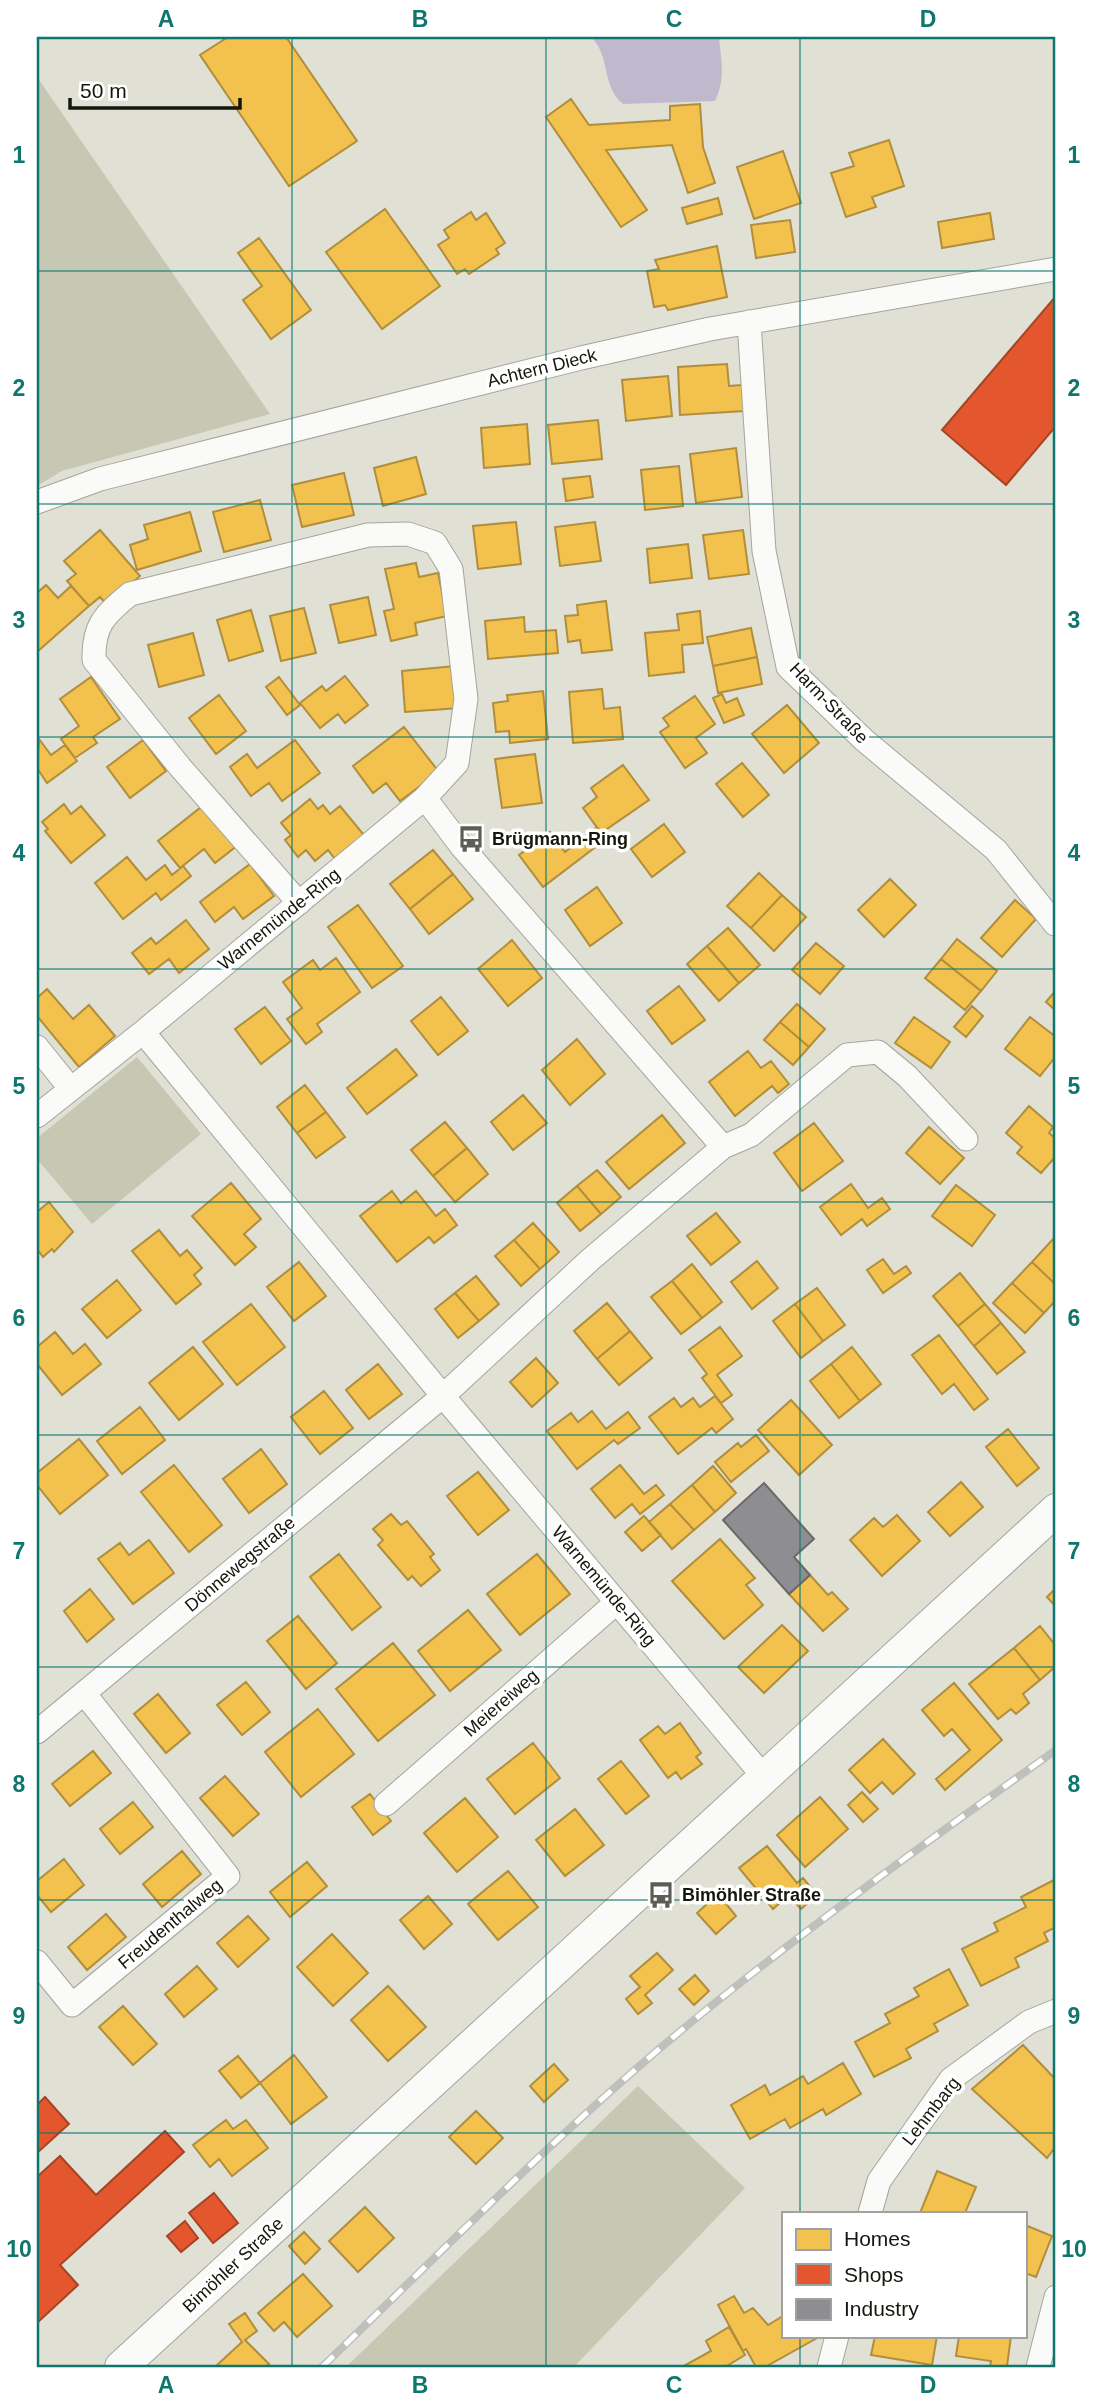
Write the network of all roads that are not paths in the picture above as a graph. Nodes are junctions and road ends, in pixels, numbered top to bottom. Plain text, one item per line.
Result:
1 (1056, 269) edge
2 (749, 322) junction
3 (37, 502) edge
4 (425, 798) junction
5 (299, 903) junction
6 (1055, 924) edge
7 (143, 1032) junction
8 (37, 1047) edge
9 (70, 1088) junction
10 (37, 1116) edge
11 (966, 1139) dead end
12 (723, 1147) junction
13 (443, 1396) junction
14 (1056, 1510) edge
15 (617, 1602) junction
16 (84, 1693) junction
17 (37, 1732) edge
18 (764, 1776) junction
19 (386, 1804) dead end
20 (37, 1962) edge
21 (1056, 2011) edge
22 (870, 2212) edge
23 (1056, 2297) edge
24 (836, 2338) edge
25 (121, 2367) edge
26 (829, 2367) edge
27 (1038, 2367) edge

1 - 2 street, Achtern Dieck
2 - 3 street, Achtern Dieck
2 - 6 street, Harm-Straße
4 - 5 street, Warnemünde-Ring
4 - 5 street
4 - 12 street
5 - 7 street, Warnemünde-Ring
7 - 9 street
7 - 13 street, Warnemünde-Ring
8 - 9 street
9 - 10 street
11 - 12 street
12 - 13 street
13 - 15 street, Warnemünde-Ring
13 - 16 street, Dönnewegstraße
14 - 18 street, Bimöhler Straße
15 - 18 street, Warnemünde-Ring
15 - 19 street, Meiereiweg
16 - 17 street, Dönnewegstraße
16 - 20 street, Freudenthalweg
18 - 25 street, Bimöhler Straße
21 - 22 street, Lehmbarg
23 - 27 street
24 - 26 street

